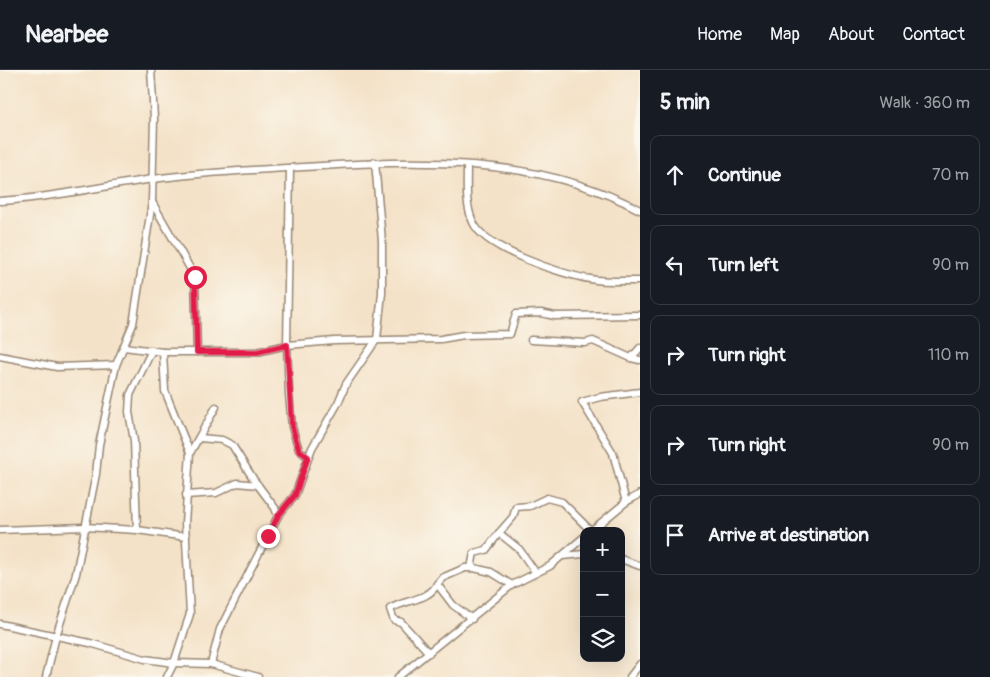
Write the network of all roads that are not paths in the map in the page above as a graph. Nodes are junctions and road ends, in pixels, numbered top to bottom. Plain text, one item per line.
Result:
1 (151, 70) edge
2 (374, 162) junction
3 (467, 166) junction
4 (290, 168) junction
5 (152, 179) junction
6 (0, 201) edge
7 (152, 202) junction
8 (640, 210) edge
9 (640, 281) edge
10 (640, 315) edge
11 (377, 340) junction
12 (531, 340) dead end
13 (287, 345) junction
14 (124, 347) junction
15 (640, 348) edge
16 (152, 350) junction
17 (163, 352) junction
18 (197, 352) junction
19 (0, 356) edge
20 (631, 358) junction
21 (640, 360) edge
22 (116, 365) junction
23 (640, 392) edge
24 (216, 407) dead end
25 (200, 438) junction
26 (190, 453) junction
27 (308, 457) junction
28 (258, 485) junction
29 (640, 494) edge
30 (186, 495) junction
31 (626, 502) junction
32 (278, 516) junction
33 (86, 527) junction
34 (0, 530) edge
35 (138, 530) junction
36 (499, 533) junction
37 (186, 536) junction
38 (580, 540) edge
39 (580, 554) edge
40 (561, 556) junction
41 (625, 560) edge
42 (640, 566) edge
43 (471, 568) junction
44 (536, 573) junction
45 (437, 584) junction
46 (512, 585) junction
47 (472, 619) junction
48 (0, 624) edge
49 (56, 636) junction
50 (429, 653) junction
51 (174, 663) junction
52 (211, 664) junction
53 (640, 664) edge
54 (46, 677) edge
55 (167, 677) edge
56 (258, 677) edge
57 (398, 677) edge
58 (630, 677) edge

1 - 5 street
2 - 3 street
2 - 4 street
2 - 11 street
3 - 8 street
3 - 9 street
4 - 5 street
4 - 13 street
5 - 6 street
5 - 7 street
7 - 14 street
7 - 18 street
10 - 11 street
11 - 13 street
11 - 27 street
12 - 20 street
13 - 18 street
13 - 27 street
14 - 16 street
14 - 22 street
15 - 20 street
16 - 17 street
16 - 35 street
17 - 18 street
17 - 26 street
19 - 22 street
20 - 21 street
22 - 33 street
23 - 31 street
24 - 25 street
25 - 26 street
25 - 28 street
26 - 30 street
27 - 32 street
28 - 30 street
28 - 32 street
29 - 31 street
30 - 37 street
31 - 36 street
32 - 52 street
33 - 34 street
33 - 35 street
33 - 49 street
35 - 37 street
36 - 43 street
36 - 44 street
37 - 51 street
38 - 40 street
39 - 40 street
40 - 44 street
41 - 42 street
43 - 45 street
43 - 46 street
44 - 46 street
45 - 47 street
45 - 50 street
46 - 47 street
47 - 50 street
48 - 49 street
49 - 51 street
49 - 54 street
50 - 57 street
51 - 52 street
51 - 55 street
52 - 56 street
53 - 58 street

